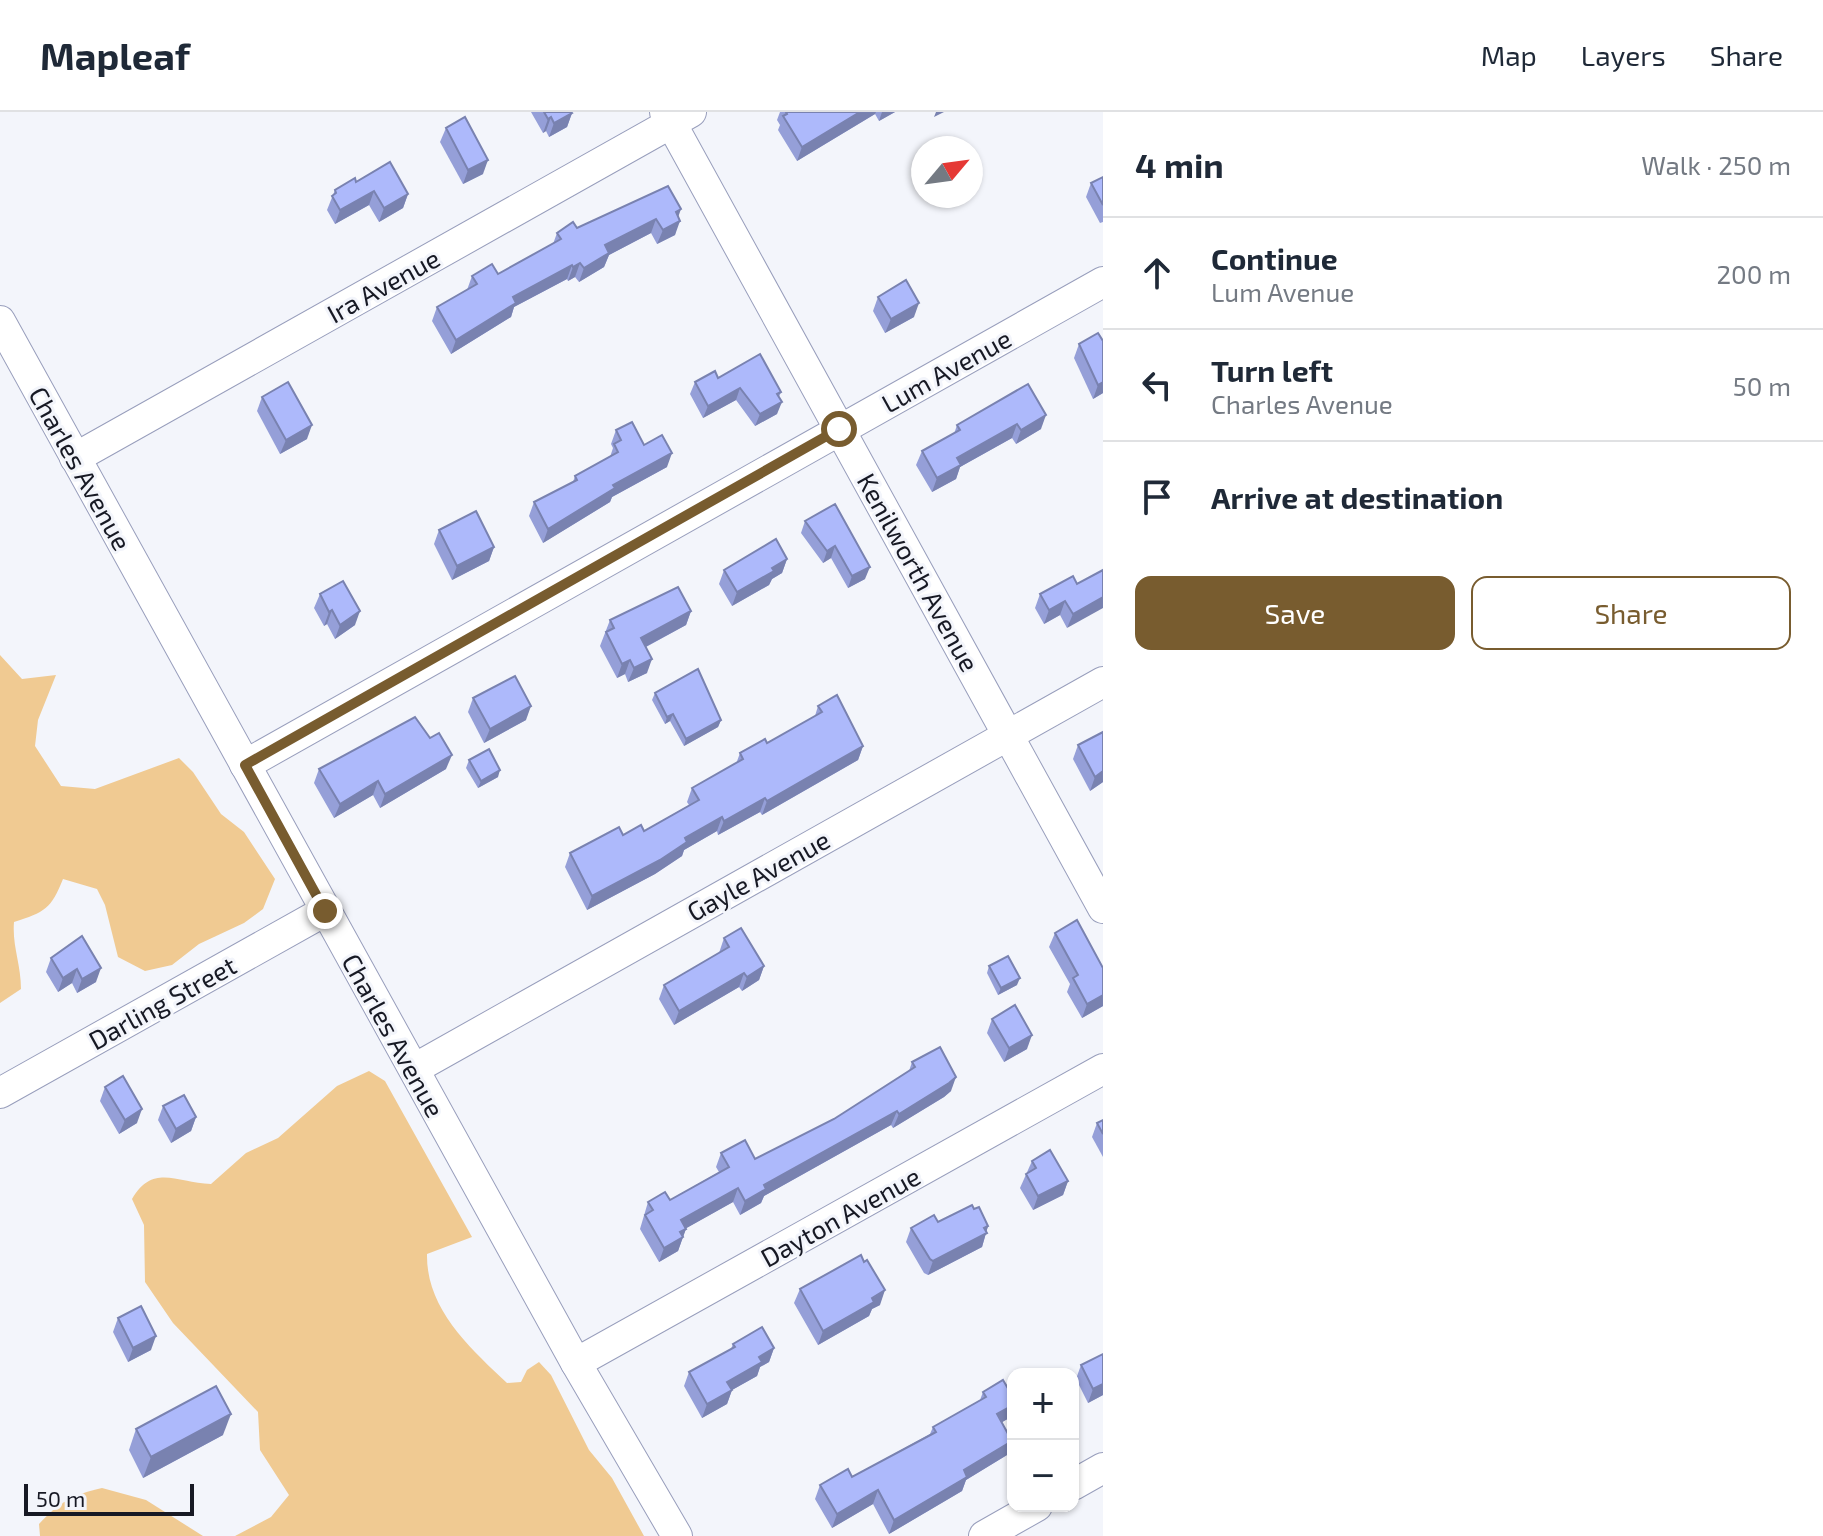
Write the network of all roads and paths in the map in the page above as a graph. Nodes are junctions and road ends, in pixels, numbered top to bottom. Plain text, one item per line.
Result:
1 (675, 116) edge
2 (1103, 282) edge
3 (0, 321) edge
4 (839, 429) junction
5 (75, 458) junction
6 (1103, 682) edge
7 (1010, 734) junction
8 (245, 765) junction
9 (1103, 908) edge
10 (325, 911) junction
11 (414, 1069) junction
12 (1103, 1069) edge
13 (0, 1093) edge
14 (576, 1363) junction
15 (1103, 1468) edge
16 (1079, 1482) edge
17 (1026, 1512) edge
18 (677, 1536) edge
19 (984, 1536) edge

1 - 4 street, Kenilworth Avenue
1 - 5 street, Ira Avenue
2 - 4 street, Lum Avenue
3 - 5 street, Charles Avenue
4 - 7 street, Kenilworth Avenue
4 - 8 street, Lum Avenue
5 - 8 street, Charles Avenue
6 - 7 street, Gayle Avenue
7 - 9 street, Kenilworth Avenue
7 - 11 street, Gayle Avenue
8 - 10 street, Charles Avenue
10 - 11 street, Charles Avenue
10 - 13 street, Darling Street
11 - 14 street, Charles Avenue
12 - 14 street, Dayton Avenue
14 - 18 street, Charles Avenue
15 - 16 street
17 - 19 street

